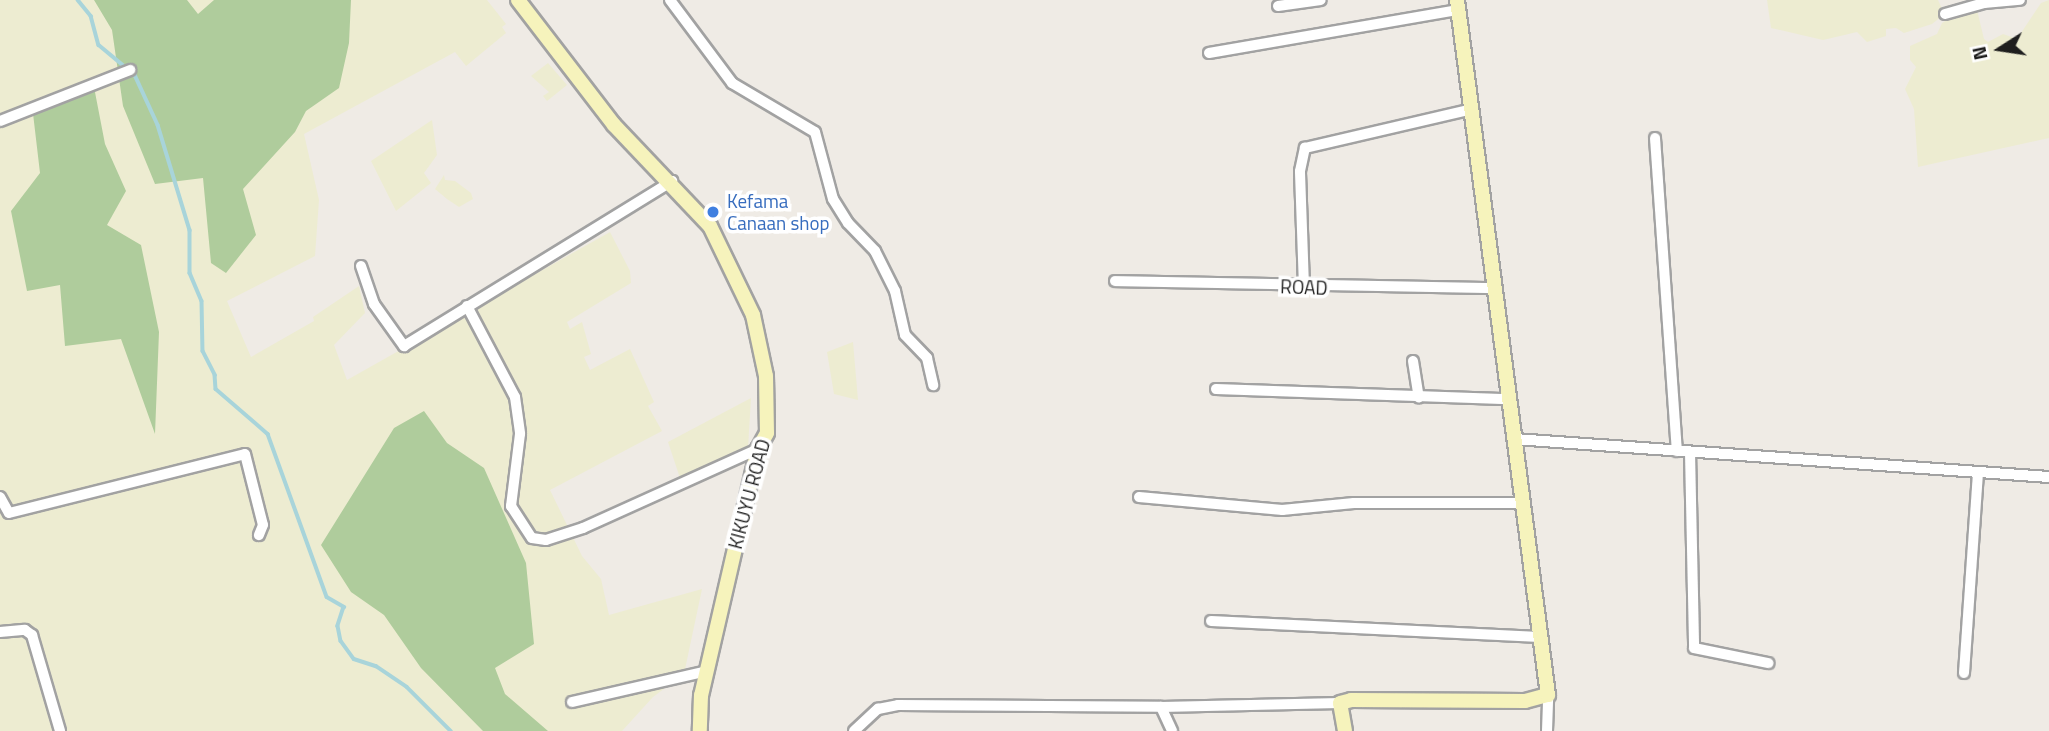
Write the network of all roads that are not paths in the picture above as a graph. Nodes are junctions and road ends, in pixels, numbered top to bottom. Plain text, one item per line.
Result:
1 (518, 0) edge
2 (670, 0) edge
3 (1321, 0) edge
4 (2020, 0) edge
5 (2002, 1) edge
6 (1457, 5) edge
7 (1278, 6) dead end
8 (1945, 14) dead end
9 (1209, 53) dead end
10 (130, 70) dead end
11 (1472, 109) junction
12 (0, 121) edge
13 (1655, 138) dead end
14 (672, 181) junction
15 (361, 266) dead end
16 (1115, 281) dead end
17 (1304, 287) junction
18 (1494, 288) junction
19 (467, 306) junction
20 (1413, 361) dead end
21 (933, 385) dead end
22 (1216, 389) dead end
23 (1419, 398) junction
24 (1509, 399) junction
25 (1515, 439) junction
26 (758, 450) junction
27 (1677, 451) junction
28 (1690, 452) junction
29 (1978, 472) junction
30 (2049, 477) edge
31 (0, 497) edge
32 (1139, 497) dead end
33 (1524, 503) junction
34 (260, 535) dead end
35 (1211, 621) dead end
36 (0, 632) edge
37 (1540, 637) junction
38 (1768, 663) dead end
39 (706, 671) junction
40 (1964, 673) dead end
41 (1548, 695) junction
42 (572, 702) dead end
43 (1340, 702) junction
44 (1161, 707) junction
45 (60, 731) edge
46 (700, 731) edge
47 (855, 731) edge
48 (1172, 731) edge
49 (1345, 731) edge
50 (1547, 731) edge

1 - 14 main road, KIKUYU ROAD
2 - 21 street
3 - 7 street
4 - 5 street
5 - 8 street
6 - 9 street
6 - 11 main road
10 - 12 street
11 - 17 street
11 - 18 main road
13 - 27 street
14 - 19 street
14 - 26 main road, KIKUYU ROAD
15 - 19 street
16 - 17 street, ROAD
17 - 18 street, ROAD
18 - 24 main road
19 - 26 street
20 - 23 street
22 - 23 street
23 - 24 street
24 - 25 main road
25 - 27 street
25 - 33 main road
26 - 39 main road, KIKUYU ROAD
27 - 28 street
28 - 29 street
28 - 38 street
29 - 30 street
29 - 40 street
31 - 34 street
32 - 33 street
33 - 37 main road
35 - 37 street
36 - 45 street
37 - 41 main road
39 - 42 street
39 - 46 main road, KIKUYU ROAD
41 - 43 main road
41 - 50 street
43 - 44 street
43 - 49 main road
44 - 47 street
44 - 48 street

